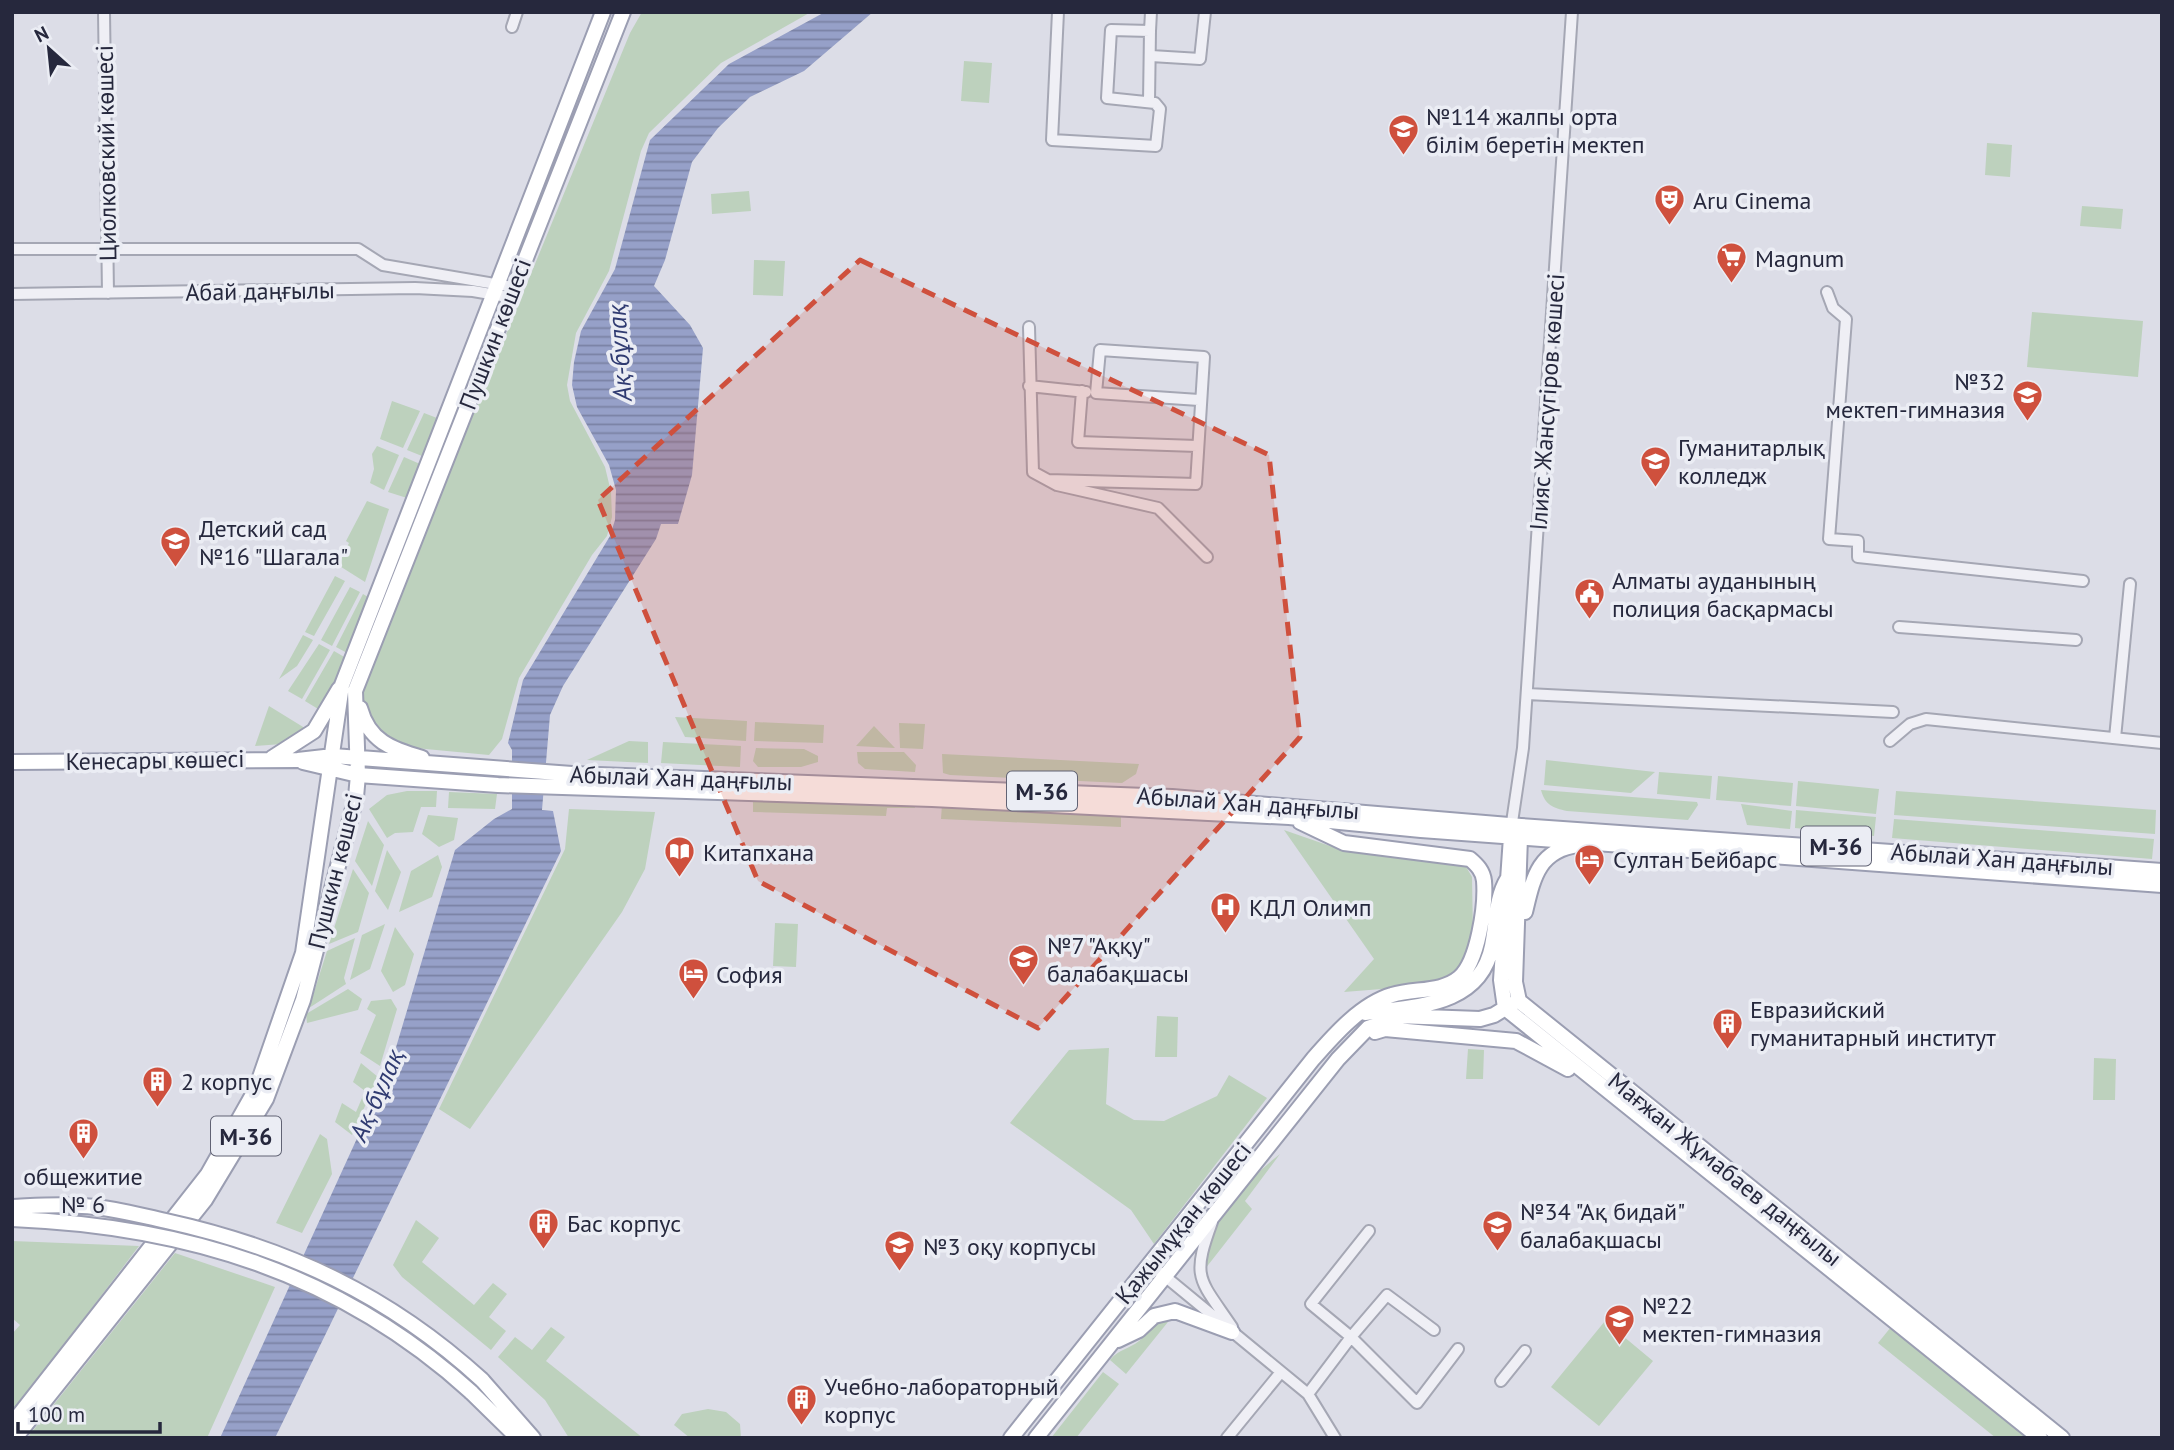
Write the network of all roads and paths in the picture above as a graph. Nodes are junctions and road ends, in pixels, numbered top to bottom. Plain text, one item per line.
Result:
1 (104, 12) edge
2 (517, 12) edge
3 (603, 12) edge
4 (622, 12) edge
5 (634, 12) edge
6 (1058, 12) edge
7 (1151, 12) edge
8 (1205, 12) edge
9 (1572, 12) edge
10 (512, 27) dead end
11 (1150, 32) junction
12 (1151, 56) junction
13 (603, 65) junction
14 (1149, 101) junction
15 (12, 249) edge
16 (107, 251) junction
17 (503, 291) junction
18 (1827, 292) dead end
19 (108, 293) junction
20 (12, 294) edge
21 (1029, 327) dead end
22 (1029, 386) junction
23 (1082, 391) junction
24 (1096, 393) junction
25 (1199, 400) junction
26 (1197, 446) junction
27 (1048, 480) junction
28 (1207, 557) dead end
29 (2083, 581) dead end
30 (2130, 584) dead end
31 (1899, 627) dead end
32 (2077, 640) dead end
33 (349, 688) junction
34 (1527, 694) junction
35 (1893, 712) dead end
36 (2115, 738) junction
37 (1890, 740) dead end
38 (2162, 743) edge
39 (271, 758) junction
40 (357, 759) junction
41 (14, 763) edge
42 (332, 764) junction
43 (450, 766) junction
44 (358, 775) junction
45 (497, 777) junction
46 (572, 780) junction
47 (1289, 817) junction
48 (323, 826) junction
49 (1516, 831) junction
50 (346, 832) junction
51 (1626, 844) junction
52 (2162, 871) edge
53 (1508, 878) junction
54 (2162, 885) edge
55 (1517, 937) junction
56 (1512, 1004) junction
57 (1360, 1013) junction
58 (1404, 1016) junction
59 (1354, 1040) junction
60 (1582, 1072) junction
61 (12, 1207) edge
62 (1214, 1217) junction
63 (12, 1219) edge
64 (1369, 1231) dead end
65 (1150, 1264) junction
66 (1166, 1278) junction
67 (1434, 1330) dead end
68 (1236, 1335) junction
69 (1351, 1337) junction
70 (1114, 1342) junction
71 (1458, 1349) dead end
72 (1525, 1351) dead end
73 (1281, 1372) junction
74 (1502, 1381) dead end
75 (1308, 1394) junction
76 (12, 1424) edge
77 (1233, 1436) edge
78 (15, 1438) edge
79 (518, 1438) edge
80 (533, 1438) edge
81 (1011, 1438) edge
82 (1037, 1438) edge
83 (1335, 1438) edge
84 (2040, 1438) edge
85 (2062, 1438) edge

1 - 16 street, Циолковский көшесі
2 - 10 street
3 - 17 main road, Пушкин көшесі
4 - 13 main road, Пушкин көшесі
5 - 13 main road
6 - 14 street
7 - 11 street
8 - 12 street
9 - 34 street, Ілияс Жансүгіров көшесі
11 - 12 street
11 - 14 street
12 - 14 street
13 - 17 main road, Пушкин көшесі
15 - 16 street
16 - 17 street
16 - 19 street, Циолковский көшесі
17 - 19 street, Абай даңғылы
17 - 33 main road, Пушкин көшесі
18 - 29 street
19 - 20 street, Абай даңғылы
21 - 22 street
22 - 23 street
22 - 27 street
23 - 24 street
23 - 26 street
24 - 25 street
24 - 25 street
25 - 26 street
26 - 27 street
27 - 28 street
30 - 36 street
31 - 32 street
33 - 39 main road
33 - 40 main road, Пушкин көшесі
33 - 42 main road, Пушкин көшесі
33 - 43 main road
34 - 35 street
34 - 49 street, Ілияс Жансүгіров көшесі
36 - 37 street
36 - 38 street
39 - 41 main road, Кенесары көшесі
39 - 42 main road, Кенесары көшесі
40 - 42 main road, Абылай Хан даңғылы / M-36
40 - 43 main road, Абылай Хан даңғылы / M-36
40 - 44 main road, Пушкин көшесі
42 - 44 main road, Абылай Хан даңғылы
42 - 48 main road, Пушкин көшесі / M-36
43 - 45 main road, Абылай Хан даңғылы / M-36
44 - 45 main road, Абылай Хан даңғылы / M-36
44 - 50 main road, Пушкин көшесі / M-36
45 - 46 main road, Абылай Хан даңғылы / M-36
46 - 47 main road, Абылай Хан даңғылы / M-36
46 - 49 main road, Абылай Хан даңғылы / M-36
47 - 49 main road, Абылай Хан даңғылы / M-36
47 - 57 main road, Қажымұқан көшесі
48 - 50 main road
48 - 76 main road, Пушкин көшесі / M-36
49 - 51 main road, Абылай Хан даңғылы / M-36
49 - 52 main road, Абылай Хан даңғылы / M-36
49 - 53 main road
49 - 55 main road
50 - 78 main road, Пушкин көшесі / M-36
51 - 54 main road, Абылай Хан даңғылы / M-36
51 - 55 main road
53 - 56 main road
53 - 57 main road
55 - 56 main road
56 - 58 main road
56 - 60 main road, Мағжан Жұмабаев даңғылы
56 - 85 main road, Мағжан Жұмабаев даңғылы
57 - 58 main road
57 - 65 main road, Қажымұқан көшесі
58 - 59 main road
59 - 60 main road
59 - 62 main road, Қажымұқан көшесі
60 - 84 main road, Мағжан Жұмабаев даңғылы
61 - 80 main road, bridge
62 - 66 main road, Қажымұқан көшесі
62 - 68 street
63 - 79 main road, bridge
64 - 69 street
65 - 66 street
65 - 81 main road, Қажымұқан көшесі
66 - 68 street
66 - 70 main road, Қажымұқан көшесі
67 - 69 street
68 - 70 main road
68 - 73 street
69 - 71 street
69 - 75 street
70 - 82 main road, Қажымұқан көшесі
72 - 74 street
73 - 75 street
73 - 77 street
75 - 83 street

